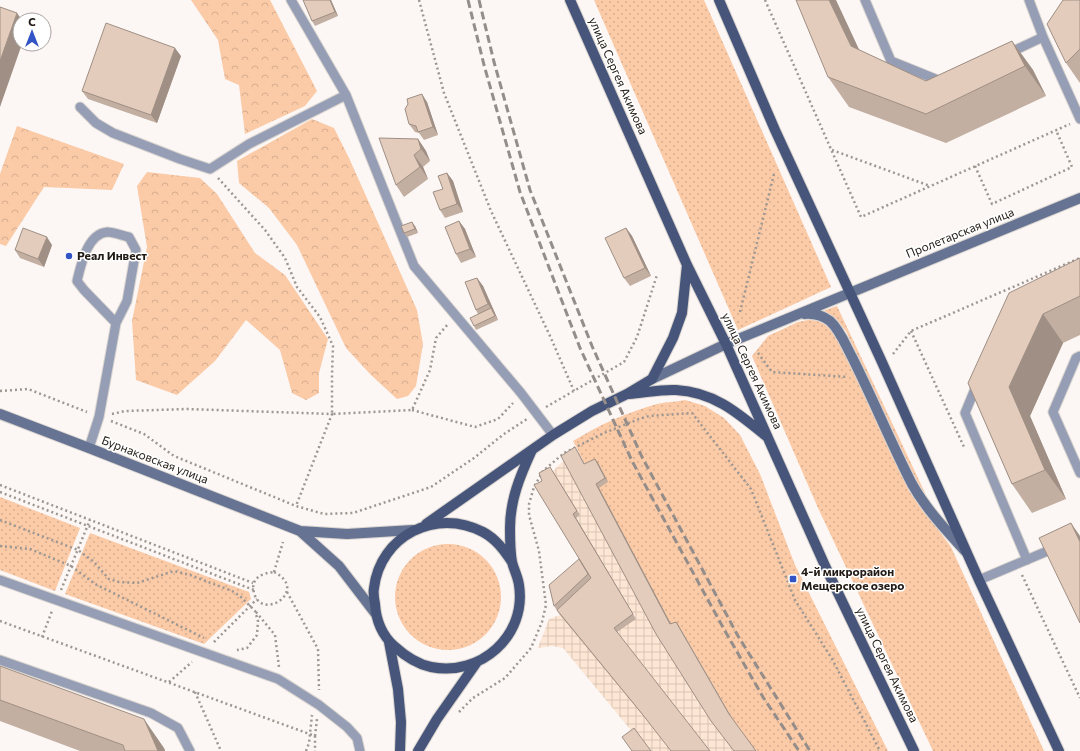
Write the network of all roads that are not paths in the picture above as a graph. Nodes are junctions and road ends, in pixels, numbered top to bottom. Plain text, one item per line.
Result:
1 (291, 0) edge
2 (570, 0) edge
3 (719, 0) edge
4 (865, 0) edge
5 (1029, 0) edge
6 (1043, 37) junction
7 (1002, 56) edge
8 (954, 80) edge
9 (346, 95) junction
10 (80, 107) dead end
11 (1077, 120) edge
12 (1080, 198) edge
13 (687, 265) junction
14 (850, 293) junction
15 (800, 314) junction
16 (116, 323) junction
17 (726, 344) junction
18 (1080, 356) edge
19 (980, 377) edge
20 (652, 379) junction
21 (627, 394) junction
22 (0, 414) edge
23 (553, 435) junction
24 (768, 437) junction
25 (89, 448) junction
26 (532, 450) junction
27 (1080, 473) edge
28 (418, 528) junction
29 (300, 531) junction
30 (1067, 543) edge
31 (969, 556) junction
32 (1027, 560) junction
33 (512, 562) junction
34 (0, 580) edge
35 (979, 580) junction
36 (376, 613) junction
37 (389, 642) junction
38 (0, 660) edge
39 (478, 662) junction
40 (190, 751) edge
41 (360, 751) edge
42 (400, 751) edge
43 (418, 751) edge
44 (914, 751) edge
45 (1059, 751) edge

1 - 9 lane
2 - 13 main road, улица Сергея Акимова
3 - 14 main road
4 - 8 lane
5 - 6 lane
6 - 7 lane
6 - 11 lane
9 - 10 lane
9 - 23 lane
12 - 14 main road, Пролетарская улица
13 - 17 main road, улица Сергея Акимова
13 - 20 main road
14 - 15 main road, Пролетарская улица
14 - 31 main road
15 - 17 main road, Пролетарская улица
15 - 31 main road
16 - 16 lane
16 - 25 lane
17 - 20 main road, Пролетарская улица
17 - 24 main road, улица Сергея Акимова
18 - 27 lane
19 - 32 lane
20 - 21 main road
21 - 23 main road
21 - 24 main road
22 - 25 main road, Бурнаковская улица
23 - 26 main road
24 - 44 main road, улица Сергея Акимова
25 - 29 main road, Бурнаковская улица
26 - 28 main road
26 - 33 main road
28 - 29 main road
28 - 33 main road
28 - 36 main road
29 - 36 main road
30 - 32 lane
31 - 35 main road
32 - 35 lane
33 - 39 main road
34 - 41 lane
35 - 45 main road
36 - 37 main road
37 - 39 main road
37 - 42 main road
38 - 40 lane
39 - 43 main road

